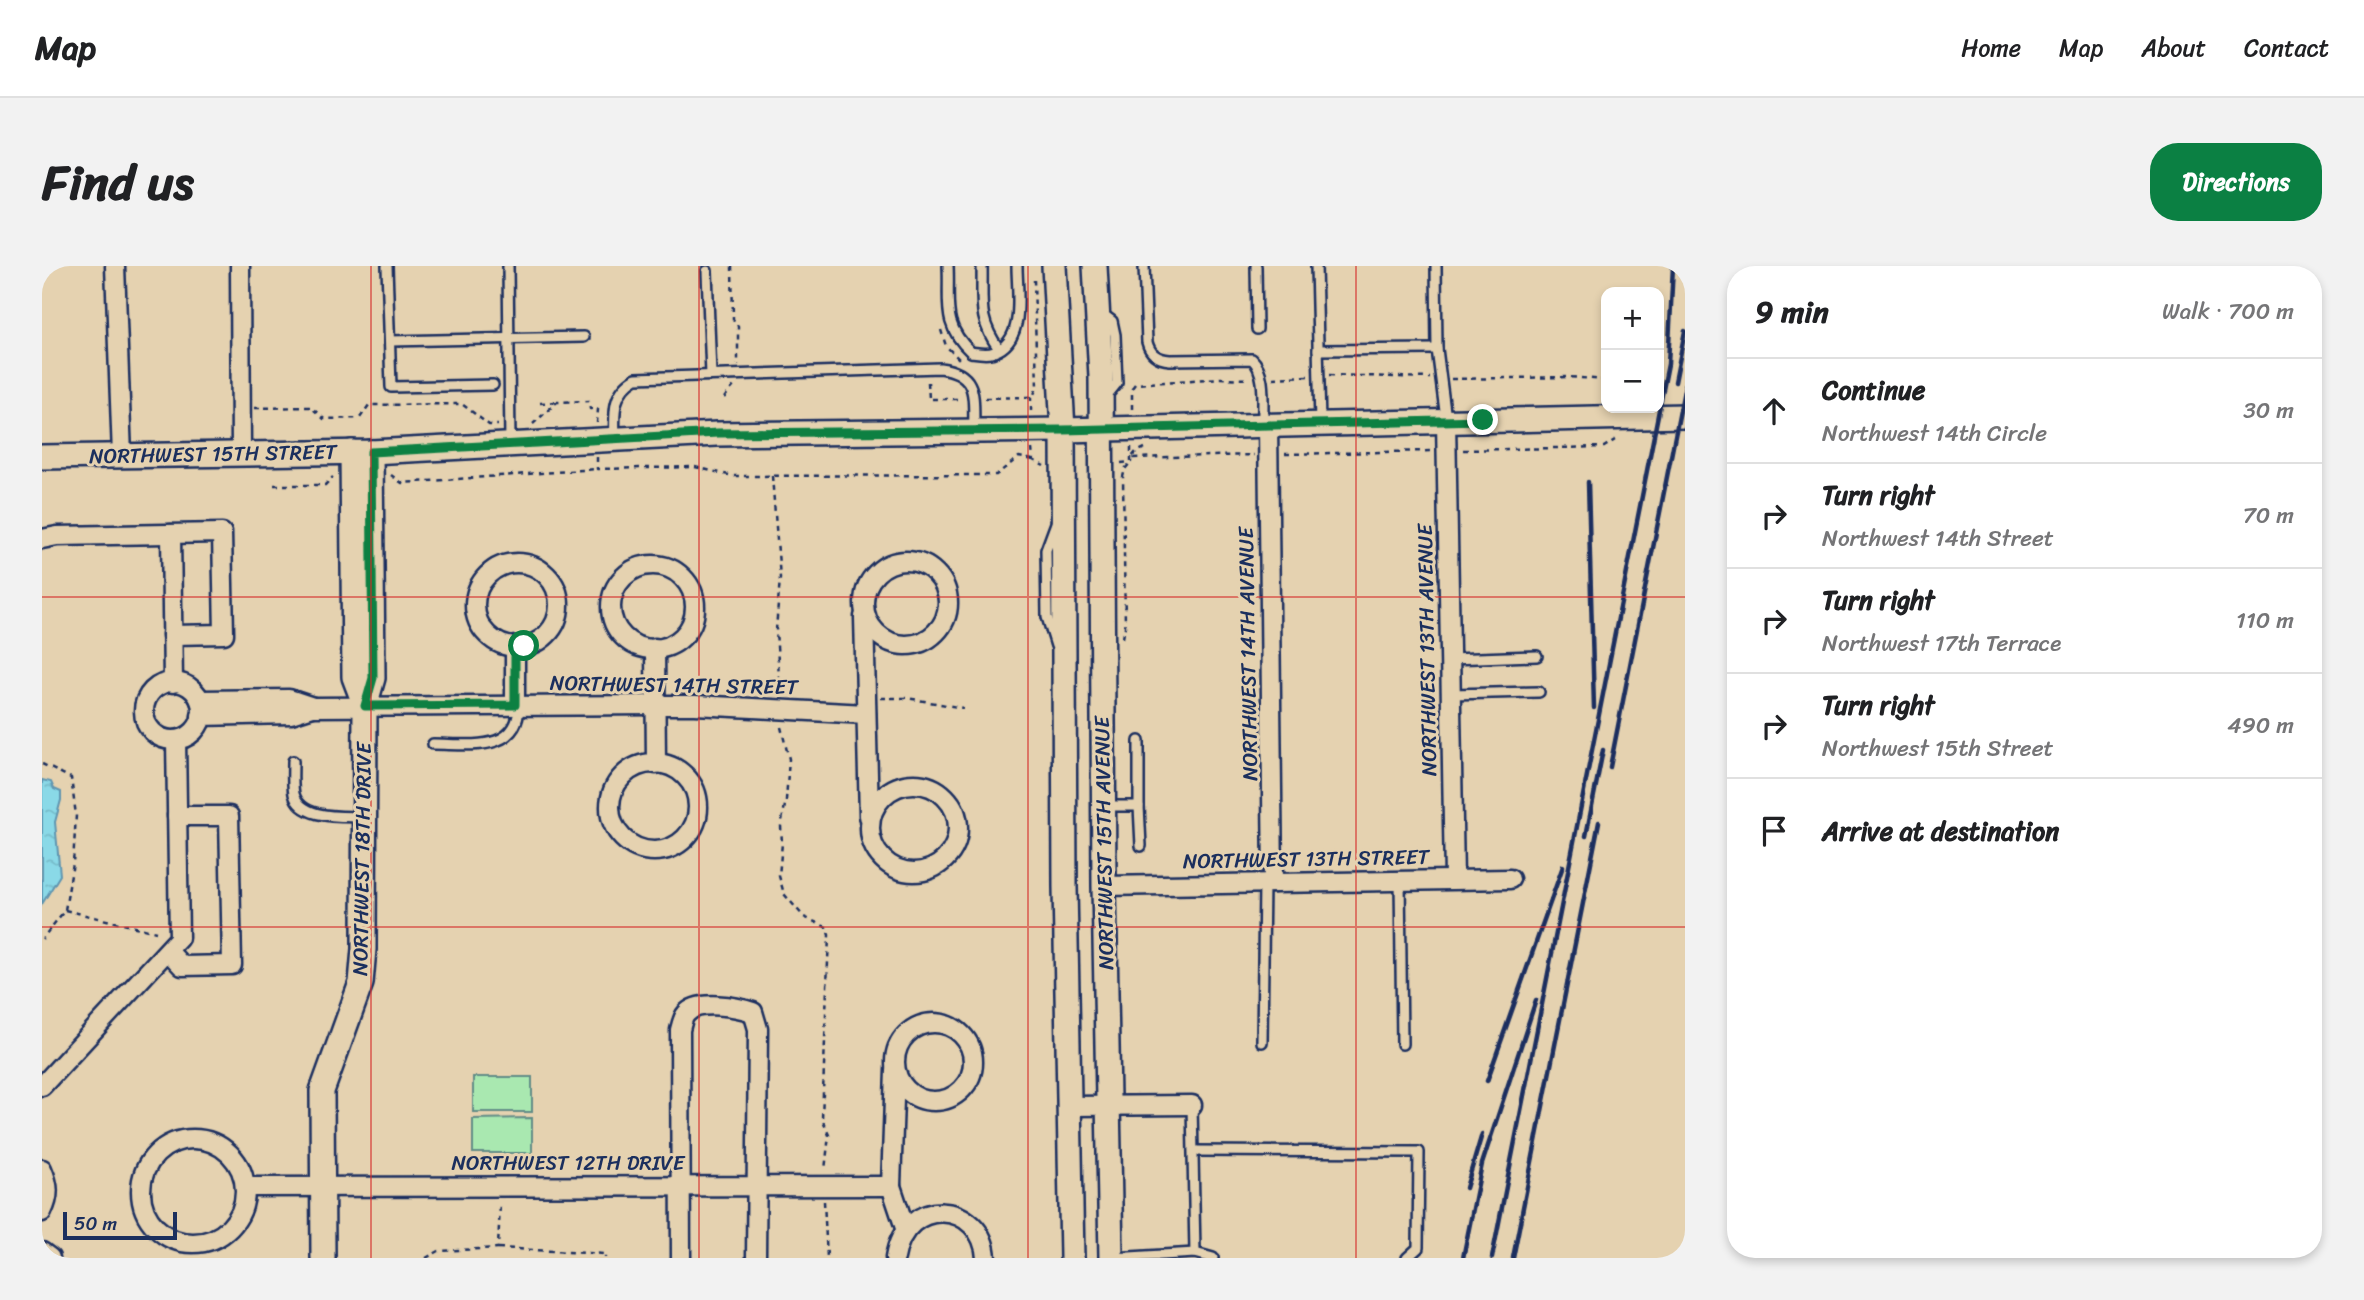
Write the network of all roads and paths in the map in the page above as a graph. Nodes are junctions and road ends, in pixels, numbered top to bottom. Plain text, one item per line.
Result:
1 (115, 266) edge
2 (240, 266) edge
3 (387, 266) edge
4 (508, 266) edge
5 (732, 266) edge
6 (948, 266) edge
7 (982, 266) edge
8 (1017, 266) edge
9 (1054, 266) edge
10 (1085, 266) edge
11 (1095, 266) edge
12 (1144, 266) edge
13 (1256, 266) edge
14 (1316, 266) edge
15 (1436, 266) edge
16 (707, 271) dead end
17 (1034, 279) dead end
18 (1096, 308) junction
19 (1257, 329) dead end
20 (584, 337) dead end
21 (509, 339) junction
22 (390, 341) junction
23 (999, 349) junction
24 (1437, 349) junction
25 (1318, 350) junction
26 (738, 366) dead end
27 (928, 368) junction
28 (711, 375) junction
29 (1318, 376) junction
30 (1441, 379) junction
31 (1261, 380) junction
32 (1601, 380) edge
33 (493, 385) dead end
34 (1132, 388) dead end
35 (972, 399) junction
36 (557, 402) dead end
37 (540, 403) dead end
38 (1685, 416) edge
39 (1446, 421) junction
40 (1320, 423) junction
41 (1265, 424) junction
42 (1101, 429) junction
43 (974, 430) junction
44 (1063, 430) junction
45 (615, 439) junction
46 (510, 444) junction
47 (1155, 444) dead end
48 (1604, 447) dead end
49 (1447, 451) junction
50 (362, 452) junction
51 (241, 453) junction
52 (1268, 454) junction
53 (122, 456) junction
54 (42, 457) edge
55 (597, 469) dead end
56 (384, 475) dead end
57 (341, 477) dead end
58 (772, 477) dead end
59 (274, 485) dead end
60 (171, 534) junction
61 (42, 539) edge
62 (863, 604) junction
63 (172, 635) junction
64 (515, 646) junction
65 (655, 648) junction
66 (1537, 656) dead end
67 (1450, 659) junction
68 (173, 683) junction
69 (1539, 692) dead end
70 (1451, 694) junction
71 (780, 695) dead end
72 (517, 705) junction
73 (656, 705) junction
74 (365, 706) junction
75 (870, 706) junction
76 (200, 708) junction
77 (963, 708) dead end
78 (779, 720) dead end
79 (176, 740) junction
80 (1139, 741) dead end
81 (433, 744) dead end
82 (293, 761) dead end
83 (42, 764) edge
84 (656, 764) junction
85 (1104, 806) junction
86 (1139, 806) junction
87 (177, 816) junction
88 (365, 817) junction
89 (869, 827) junction
90 (1141, 846) dead end
91 (1454, 879) junction
92 (1510, 879) dead end
93 (1400, 880) junction
94 (1269, 883) junction
95 (1104, 886) junction
96 (65, 910) junction
97 (156, 932) dead end
98 (42, 939) edge
99 (168, 950) junction
100 (1262, 1042) dead end
101 (1402, 1044) dead end
102 (895, 1063) junction
103 (42, 1086) edge
104 (1192, 1105) joint
105 (1069, 1106) junction
106 (1108, 1106) junction
107 (1194, 1151) junction
108 (42, 1169) edge
109 (824, 1176) dead end
110 (323, 1186) junction
111 (501, 1186) junction
112 (680, 1186) junction
113 (758, 1186) junction
114 (891, 1186) junction
115 (246, 1187) junction
116 (824, 1195) dead end
117 (42, 1212) edge
118 (905, 1228) junction
119 (498, 1248) junction
120 (42, 1252) edge
121 (1195, 1253) junction
122 (50, 1258) edge
123 (323, 1258) edge
124 (426, 1258) edge
125 (605, 1258) edge
126 (681, 1258) edge
127 (756, 1258) edge
128 (827, 1258) edge
129 (895, 1258) edge
130 (986, 1258) edge
131 (1072, 1258) edge
132 (1111, 1258) edge
133 (1213, 1258) edge
134 (1406, 1258) edge

1 - 53 street
2 - 51 street
3 - 22 lane
4 - 21 lane
5 - 26 path
6 - 23 lane
7 - 23 lane
8 - 23 lane
9 - 44 street, NORTHWEST 15TH AVENUE
10 - 18 street
11 - 18 street
12 - 31 lane
13 - 19 lane
14 - 25 lane
15 - 24 lane
16 - 28 lane
17 - 35 path
18 - 42 street, NORTHWEST 15TH AVENUE
20 - 21 lane
21 - 22 lane
21 - 46 lane
22 - 33 lane
24 - 25 lane
24 - 30 lane
25 - 29 lane
27 - 28 lane
27 - 35 lane
27 - 35 path
28 - 45 lane
29 - 30 path
29 - 31 path
29 - 40 lane
30 - 32 path
30 - 39 lane
31 - 34 path
31 - 41 lane
35 - 43 lane
36 - 37 path
38 - 39 street, NORTHWEST 15TH STREET
39 - 40 street, NORTHWEST 15TH STREET
39 - 49 street, NORTHWEST 13TH AVENUE
40 - 41 street, NORTHWEST 15TH STREET
41 - 42 street, NORTHWEST 15TH STREET
41 - 52 street, NORTHWEST 14TH AVENUE
42 - 44 street, NORTHWEST 15TH STREET
42 - 85 street, NORTHWEST 15TH AVENUE
43 - 44 street, NORTHWEST 15TH STREET
43 - 45 street, NORTHWEST 15TH STREET
44 - 105 street, NORTHWEST 15TH AVENUE
45 - 46 street, NORTHWEST 15TH STREET
46 - 50 street, NORTHWEST 15TH STREET
47 - 52 path
48 - 49 path
49 - 52 path
49 - 67 street, NORTHWEST 13TH AVENUE
50 - 51 street, NORTHWEST 15TH STREET
50 - 74 street, NORTHWEST 18TH DRIVE
51 - 53 street, NORTHWEST 15TH STREET
52 - 94 street, NORTHWEST 14TH AVENUE
53 - 54 street, NORTHWEST 15TH STREET
55 - 56 path
57 - 59 path
58 - 71 path
60 - 61 street
60 - 63 street
60 - 63 street
62 - 62 street
62 - 75 street
63 - 68 street
64 - 64 street
64 - 72 street
65 - 65 street
65 - 73 street
66 - 67 lane
67 - 70 street, NORTHWEST 13TH AVENUE
68 - 76 street
68 - 79 street
69 - 70 lane
70 - 91 street, NORTHWEST 13TH AVENUE
72 - 73 street, NORTHWEST 14TH STREET
72 - 74 street, NORTHWEST 14TH STREET
72 - 81 lane
73 - 75 street, NORTHWEST 14TH STREET
73 - 84 street
74 - 76 street, NORTHWEST 14TH STREET
74 - 88 street, NORTHWEST 18TH DRIVE
75 - 77 path
75 - 89 street
76 - 79 street
78 - 109 path
79 - 87 street
80 - 86 lane
82 - 88 lane
83 - 96 path
84 - 84 street
85 - 86 lane
85 - 95 street, NORTHWEST 15TH AVENUE
86 - 90 lane
87 - 99 street
87 - 99 street
88 - 110 street, NORTHWEST 18TH DRIVE
89 - 89 street
91 - 92 street, NORTHWEST 13TH STREET
91 - 93 street, NORTHWEST 13TH STREET
93 - 94 street, NORTHWEST 13TH STREET
93 - 101 lane
94 - 95 street, NORTHWEST 13TH STREET
94 - 100 lane
95 - 106 street, NORTHWEST 15TH AVENUE
96 - 97 path
96 - 98 path
99 - 103 street
102 - 102 street
102 - 114 street
104 - 106 street
104 - 107 lane
105 - 106 street
105 - 131 street, NORTHWEST 15TH AVENUE
106 - 132 street, NORTHWEST 15TH AVENUE
107 - 121 lane
107 - 134 lane
108 - 117 street
110 - 111 street, NORTHWEST 12TH DRIVE
110 - 115 street, NORTHWEST 12TH DRIVE
110 - 123 street, NORTHWEST 18TH DRIVE
111 - 112 street, NORTHWEST 12TH DRIVE
111 - 119 path
112 - 113 street, NORTHWEST 12TH DRIVE
112 - 113 street
112 - 126 street
113 - 114 street, NORTHWEST 12TH DRIVE
113 - 127 street
114 - 118 street
115 - 115 street
116 - 128 path
118 - 129 street
118 - 130 street
119 - 124 path
119 - 125 path
120 - 122 street
121 - 132 lane
121 - 133 lane

